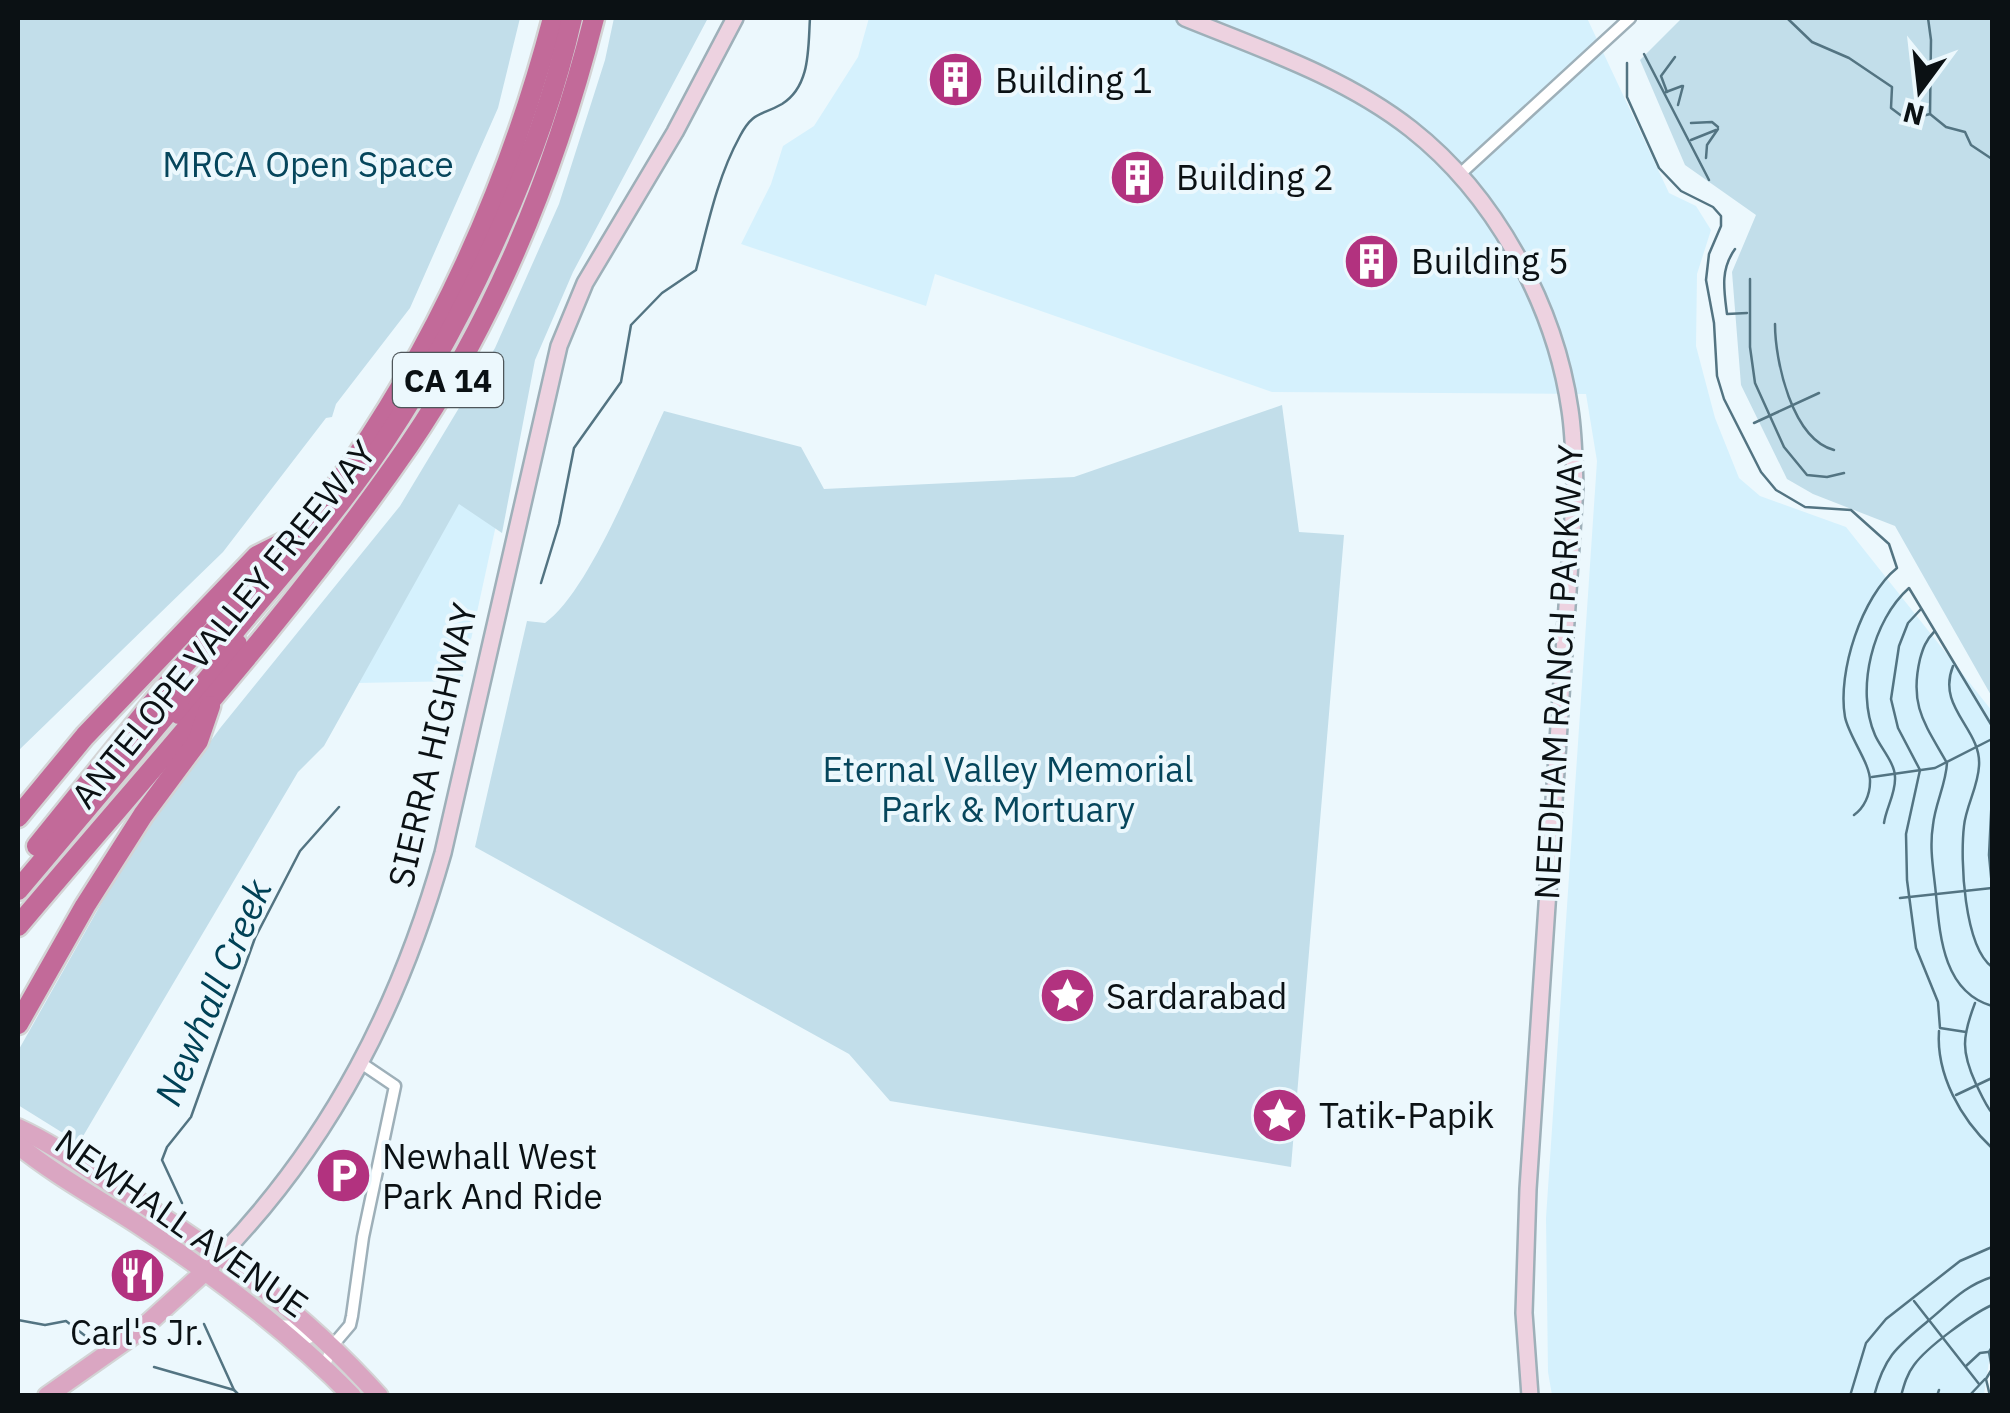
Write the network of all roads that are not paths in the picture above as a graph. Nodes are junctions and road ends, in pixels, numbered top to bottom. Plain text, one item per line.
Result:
1 (553, 18) edge
2 (572, 18) edge
3 (580, 18) edge
4 (594, 18) edge
5 (735, 18) edge
6 (1185, 18) edge
7 (1630, 18) edge
8 (1459, 175) junction
9 (302, 533) junction
10 (214, 694) junction
11 (85, 736) junction
12 (18, 795) edge
13 (18, 816) edge
14 (18, 870) edge
15 (18, 890) edge
16 (18, 908) edge
17 (18, 926) edge
18 (18, 1024) edge
19 (361, 1062) junction
20 (18, 1128) edge
21 (18, 1145) edge
22 (222, 1254) junction
23 (206, 1271) junction
24 (275, 1325) junction
25 (333, 1345) junction
26 (324, 1366) junction
27 (47, 1396) edge
28 (352, 1396) edge
29 (379, 1396) edge
30 (1530, 1396) edge

1 - 9 highway, ANTELOPE VALLEY FREEWAY / CA 14
2 - 15 highway
3 - 16 highway
4 - 10 highway, ANTELOPE VALLEY FREEWAY / CA 14
5 - 19 street, SIERRA HIGHWAY
6 - 8 street, NEEDHAM RANCH PARKWAY
7 - 8 street
8 - 30 street, NEEDHAM RANCH PARKWAY
9 - 11 highway
9 - 14 highway, ANTELOPE VALLEY FREEWAY / CA 14
10 - 17 highway, ANTELOPE VALLEY FREEWAY / CA 14
10 - 18 highway
11 - 12 highway
11 - 13 highway
19 - 22 street, SIERRA HIGHWAY
19 - 25 street
20 - 22 main road, NEWHALL AVENUE
21 - 23 main road, NEWHALL AVENUE
22 - 23 main road, SIERRA HIGHWAY
22 - 25 main road, NEWHALL AVENUE
23 - 24 main road, NEWHALL AVENUE
23 - 27 main road, SIERRA HIGHWAY
24 - 25 street
24 - 26 main road, NEWHALL AVENUE
25 - 26 street
25 - 29 main road, NEWHALL AVENUE
26 - 28 main road, NEWHALL AVENUE

